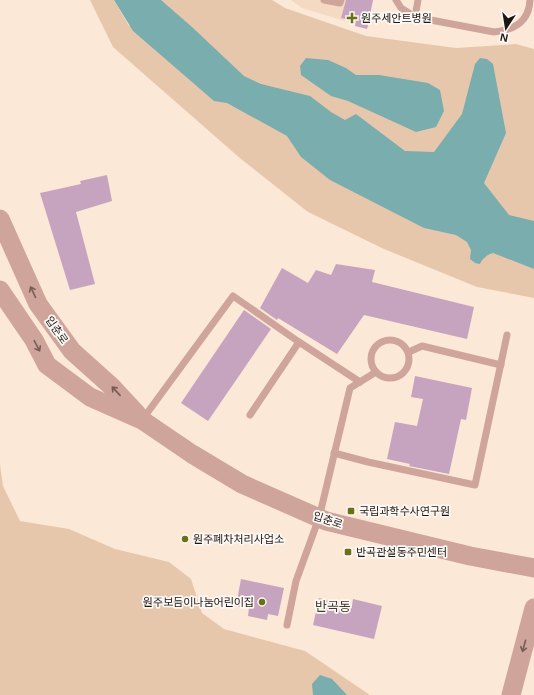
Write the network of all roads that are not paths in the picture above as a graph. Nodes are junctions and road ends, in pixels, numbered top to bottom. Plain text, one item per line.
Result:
1 (324, 0) edge
2 (341, 0) edge
3 (396, 0) edge
4 (418, 0) edge
5 (530, 0) edge
6 (415, 17) junction
7 (0, 219) edge
8 (0, 290) edge
9 (507, 335) dead end
10 (299, 342) junction
11 (408, 352) junction
12 (501, 365) junction
13 (376, 372) junction
14 (360, 382) junction
15 (250, 415) dead end
16 (142, 420) junction
17 (334, 454) junction
18 (320, 518) junction
19 (534, 568) edge
20 (534, 608) edge
21 (287, 625) dead end
22 (511, 695) edge

1 - 2 lane
3 - 6 lane
4 - 6 lane
5 - 6 lane
16 -> 7 street, 입춘로
8 -> 16 street, 입춘로
9 - 12 lane
10 - 14 lane
10 - 15 lane
10 - 16 lane
11 - 12 lane
11 - 13 lane
11 - 13 lane
12 - 17 lane
13 - 14 lane
14 - 17 lane
16 - 18 street, 입춘로
17 - 18 lane
18 - 19 street, 입춘로
18 - 21 lane
20 -> 22 street

